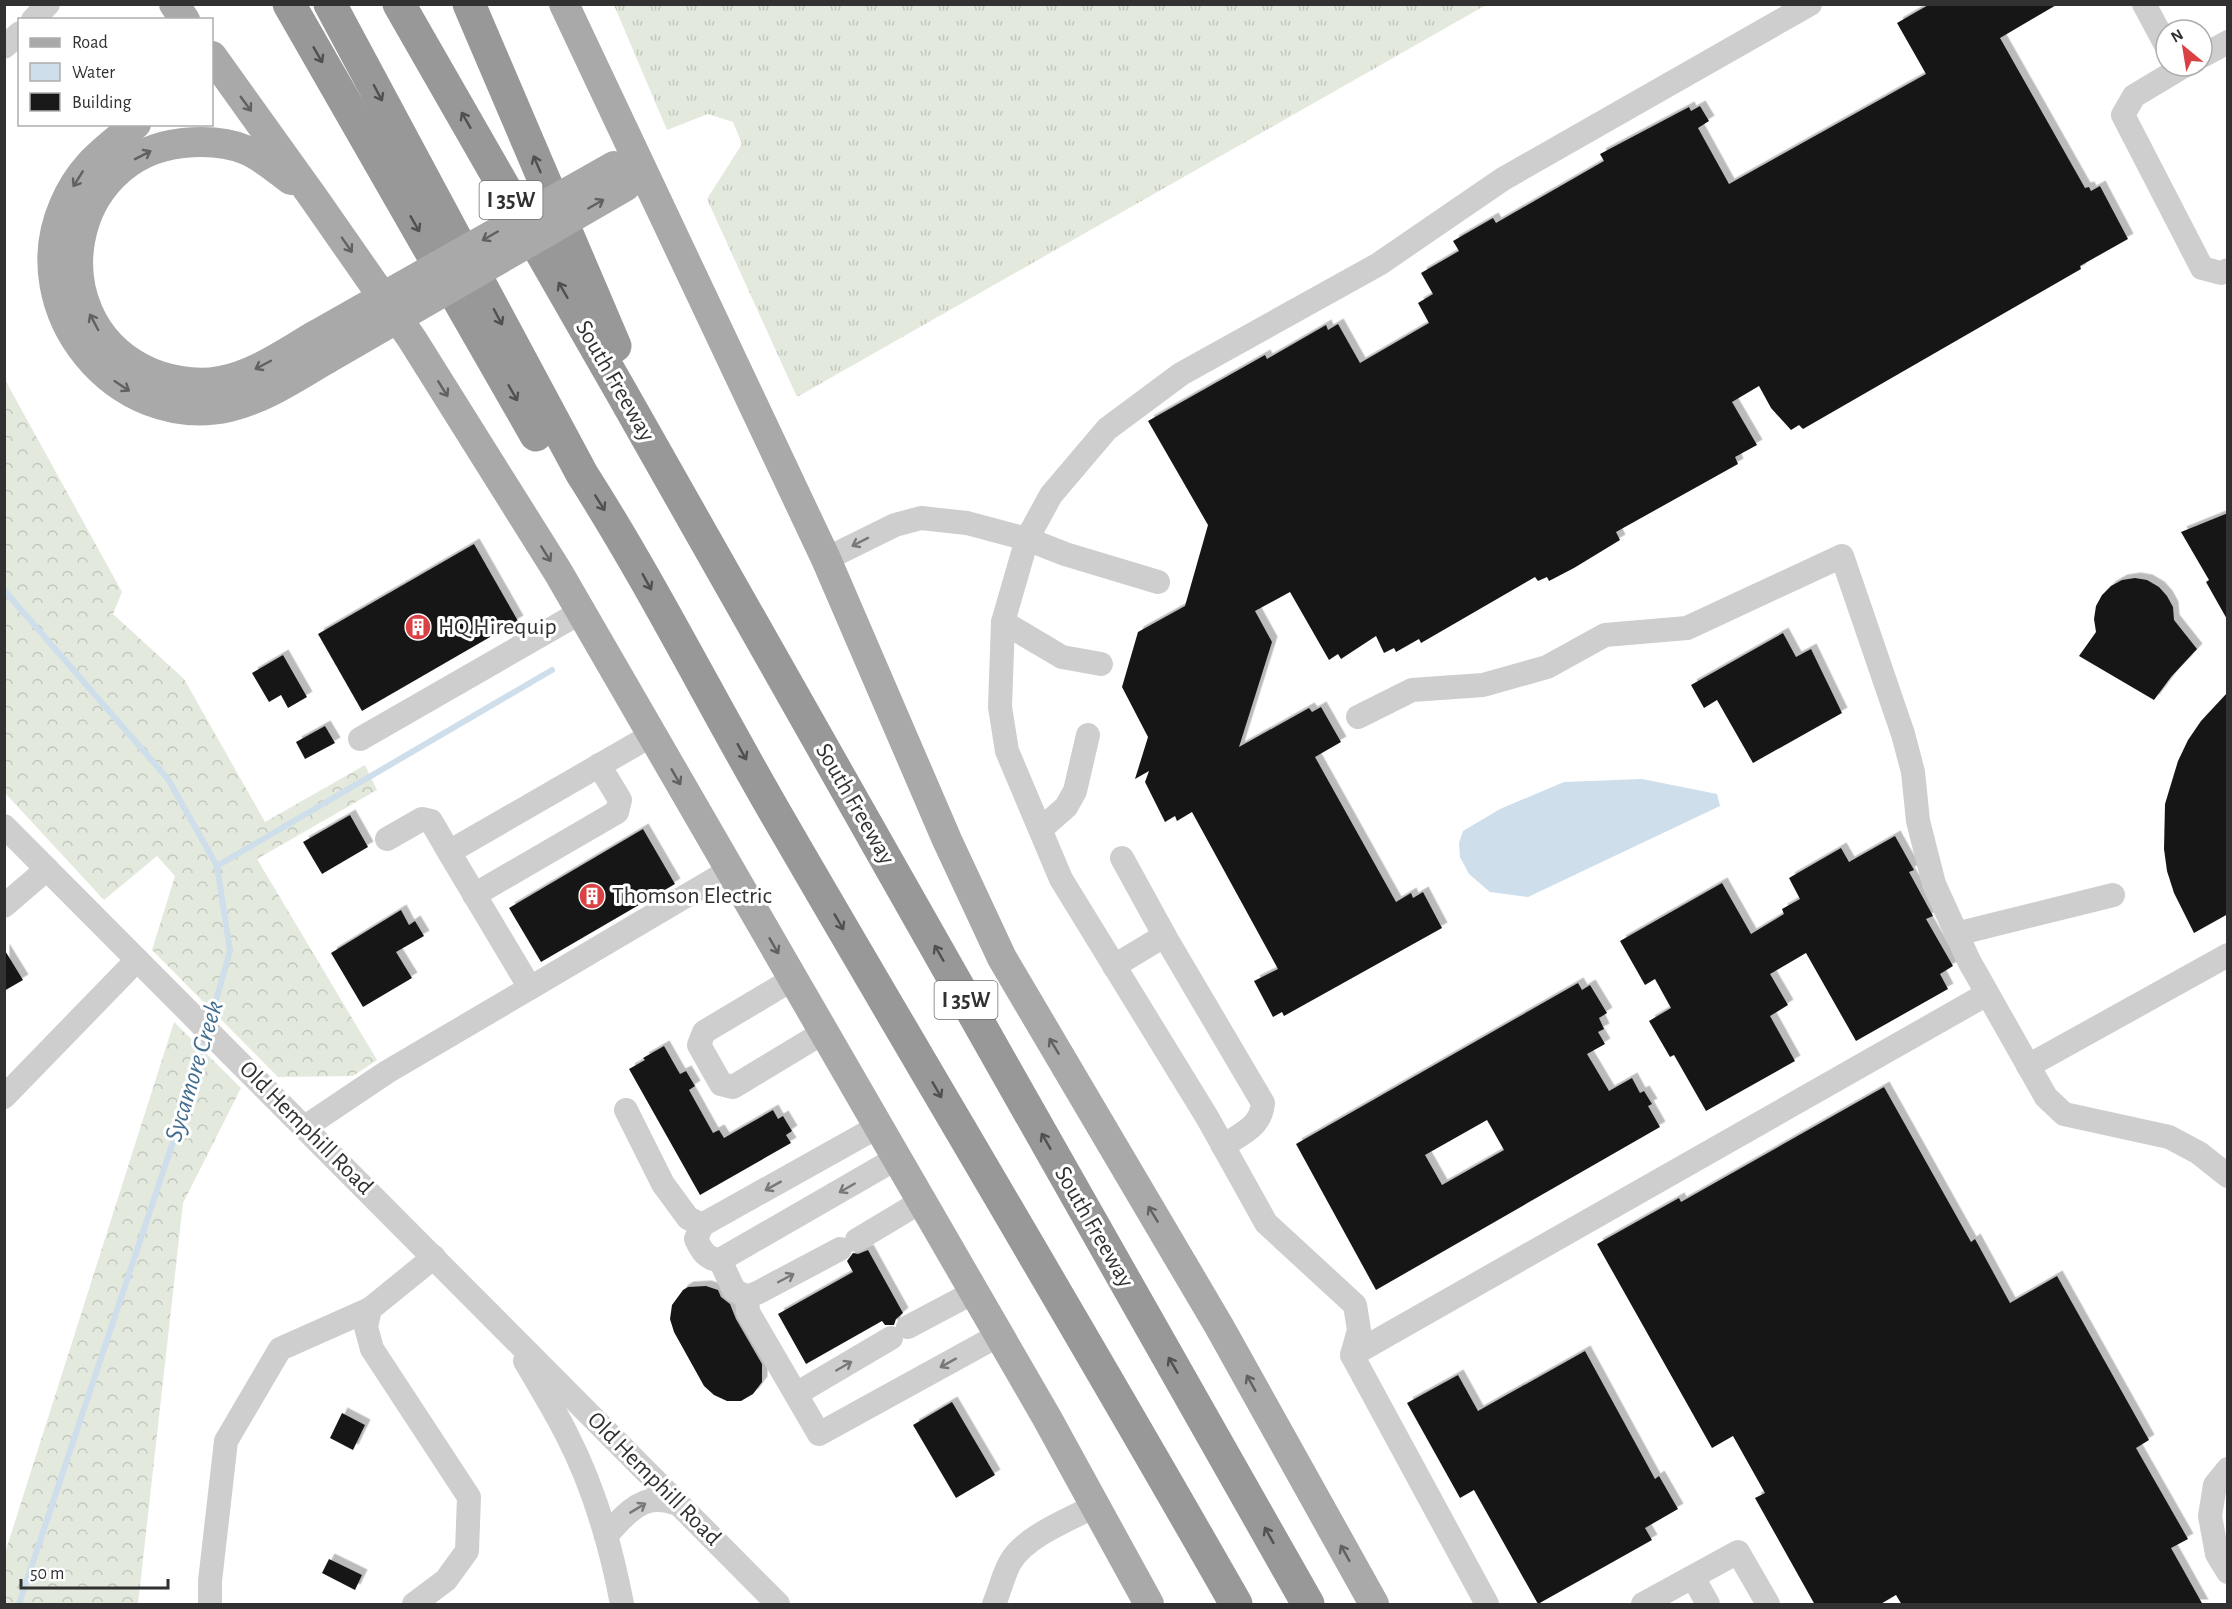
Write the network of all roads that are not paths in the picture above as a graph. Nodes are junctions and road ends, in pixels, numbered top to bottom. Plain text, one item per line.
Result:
1 (48, 4) edge
2 (172, 4) edge
3 (289, 4) edge
4 (330, 4) edge
5 (399, 4) edge
6 (469, 4) edge
7 (564, 4) edge
8 (1810, 4) edge
9 (2144, 4) edge
10 (35, 18) edge
11 (183, 18) edge
12 (2154, 23) edge
13 (18, 35) edge
14 (2228, 42) edge
15 (4, 47) edge
16 (2214, 50) edge
17 (213, 57) edge
18 (2163, 78) edge
19 (134, 126) edge
20 (630, 171) junction
21 (313, 197) junction
22 (2228, 270) edge
23 (321, 348) junction
24 (623, 395) junction
25 (582, 474) junction
26 (1026, 538) junction
27 (826, 559) junction
28 (1158, 582) dead end
29 (581, 612) junction
30 (1003, 622) junction
31 (1101, 664) dead end
32 (1358, 717) dead end
33 (652, 735) junction
34 (1088, 735) dead end
35 (360, 740) dead end
36 (599, 765) junction
37 (4, 826) edge
38 (1041, 829) junction
39 (387, 838) dead end
40 (449, 852) junction
41 (1122, 858) dead end
42 (47, 869) junction
43 (730, 870) junction
44 (474, 895) junction
45 (2113, 895) dead end
46 (4, 906) edge
47 (1956, 934) junction
48 (1164, 936) junction
49 (2228, 955) edge
50 (137, 960) junction
51 (1114, 966) junction
52 (793, 979) junction
53 (530, 988) junction
54 (1987, 994) junction
55 (824, 1032) junction
56 (2028, 1066) junction
57 (4, 1096) edge
58 (626, 1110) dead end
59 (879, 1126) junction
60 (305, 1127) junction
61 (1223, 1146) junction
62 (897, 1158) junction
63 (2228, 1176) edge
64 (922, 1202) junction
65 (702, 1225) junction
66 (434, 1257) junction
67 (720, 1260) junction
68 (974, 1292) junction
69 (747, 1297) junction
70 (370, 1309) junction
71 (505, 1328) junction
72 (999, 1335) junction
73 (1352, 1355) junction
74 (796, 1394) junction
75 (2228, 1469) edge
76 (678, 1504) junction
77 (1095, 1506) junction
78 (606, 1536) junction
79 (2228, 1572) edge
80 (1693, 1577) junction
81 (1644, 1604) edge
82 (210, 1605) edge
83 (414, 1605) edge
84 (622, 1605) edge
85 (778, 1605) edge
86 (994, 1605) edge
87 (1149, 1605) edge
88 (1236, 1605) edge
89 (1308, 1605) edge
90 (1374, 1605) edge
91 (1487, 1605) edge
92 (1708, 1605) edge
93 (1768, 1605) edge

1 - 10 street
2 - 11 main road
3 -> 25 highway
4 -> 25 highway, I 35W
24 -> 5 highway, South Freeway / I 35W
24 -> 6 highway
7 - 20 main road
8 - 26 street
9 - 12 street
13 - 15 street
14 - 16 street
17 -> 21 main road
18 - 22 street
19 -> 23 main road
20 - 23 main road, bridge
20 - 27 main road
23 -> 21 main road
21 -> 29 main road
89 -> 24 highway, South Freeway / I 35W
25 -> 88 highway, I 35W
26 -> 27 street
26 - 28 street
26 - 30 street
90 -> 27 main road
29 - 33 main road
29 - 35 street
30 - 31 street
30 - 38 street
32 - 47 street
33 - 36 street
33 -> 43 main road
34 - 38 street
36 - 40 street
36 - 44 street
37 - 42 street, Old Hemphill Road
38 - 51 street
39 - 40 street
40 - 44 street
41 - 48 street
42 - 46 street
42 - 50 street, Old Hemphill Road
43 -> 52 main road
43 - 53 street
44 - 53 street
45 - 47 street
47 - 54 street
48 - 51 street
48 - 61 street
49 - 56 street
50 - 57 street
50 - 60 street, Old Hemphill Road
51 - 61 street
52 - 55 main road
52 - 55 street
53 - 60 street
54 - 56 street
54 - 73 street
55 - 59 main road
56 - 63 street
58 - 65 street
59 - 62 main road
59 -> 65 street
60 - 66 street, Old Hemphill Road
61 - 73 street
62 - 64 main road
62 -> 67 street
64 - 68 main road
69 -> 64 street
65 - 67 street
66 - 70 street
66 - 71 street, Old Hemphill Road
67 - 69 street
68 - 72 main road
74 -> 68 street
69 - 74 street
70 - 82 street
70 - 83 street
71 - 76 street, Old Hemphill Road
71 - 78 street, Old Hemphill Road
72 -> 74 street
72 - 77 main road
73 - 91 street
75 - 79 street
78 -> 76 street
76 - 85 street, Old Hemphill Road
77 - 86 street
77 - 87 main road
78 - 84 street, Old Hemphill Road
80 - 81 street
80 - 92 street
80 - 93 street

